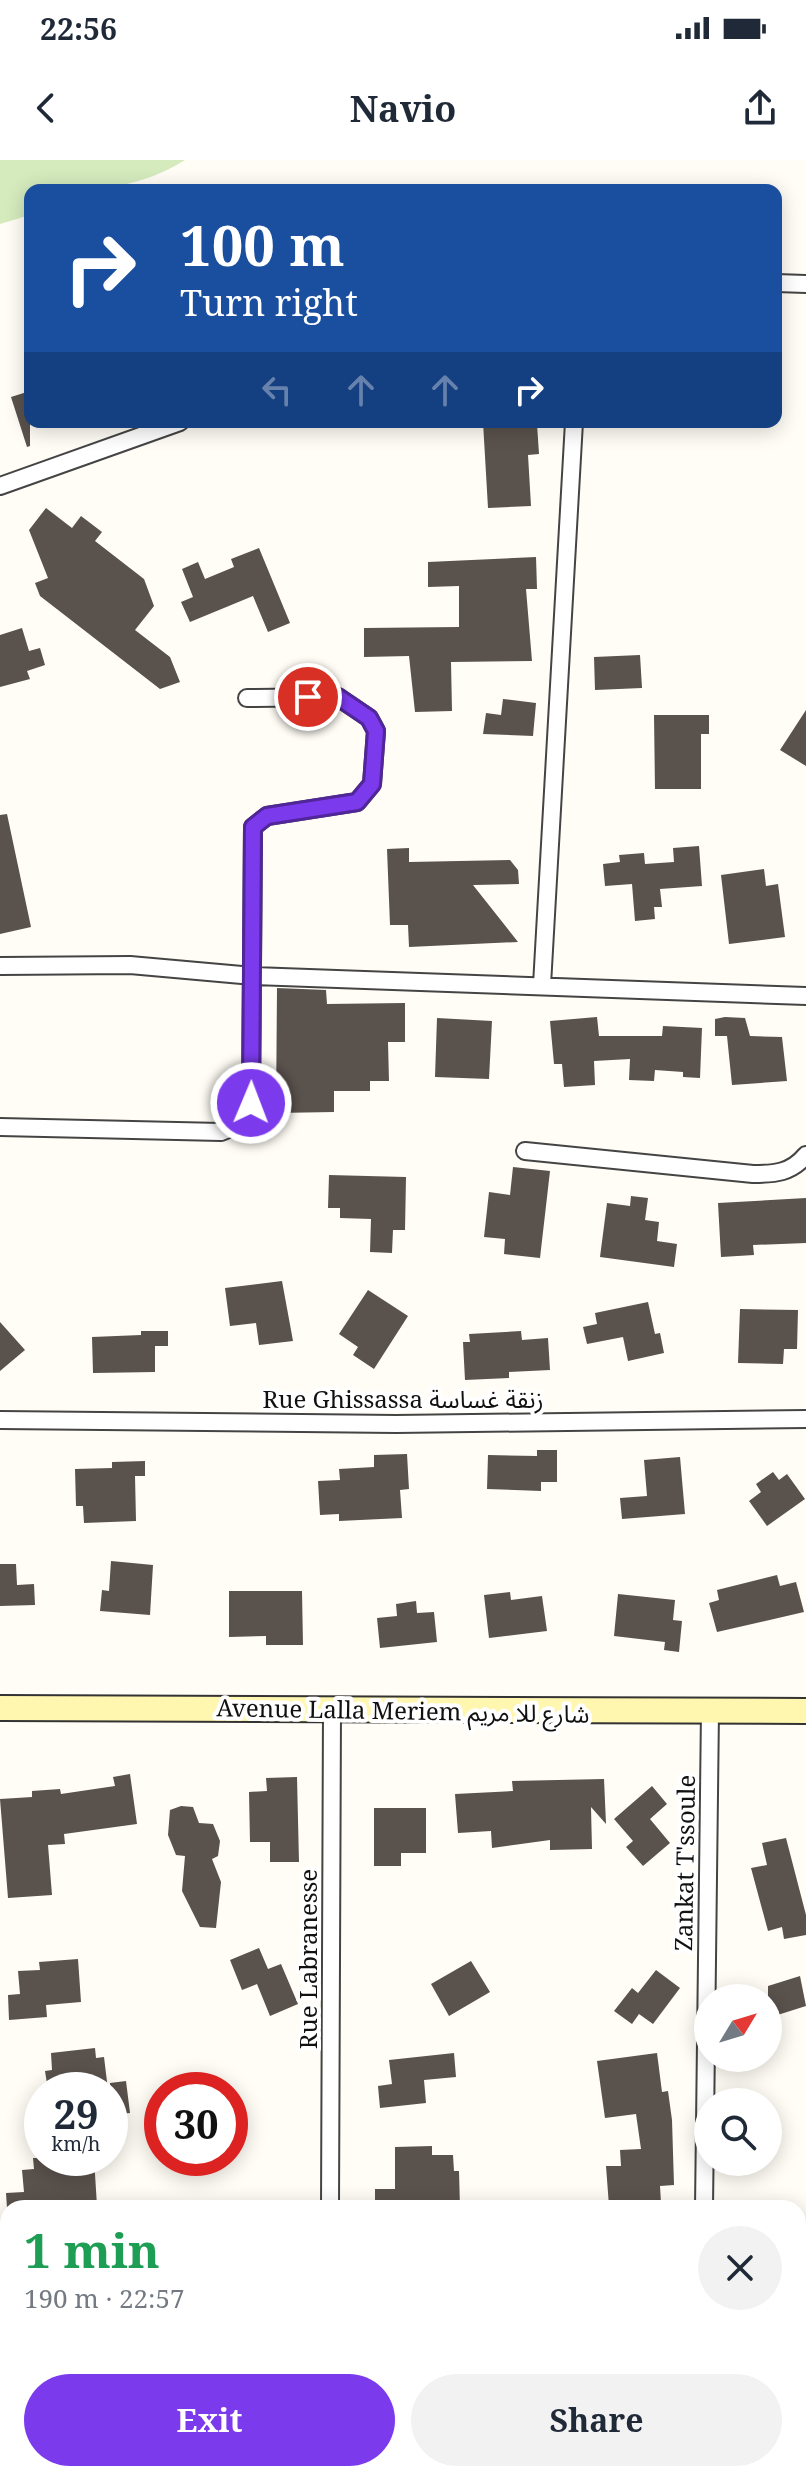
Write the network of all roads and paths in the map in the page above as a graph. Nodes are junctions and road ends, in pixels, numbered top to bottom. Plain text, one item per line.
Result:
1 (782, 283) edge
2 (806, 284) edge
3 (163, 428) edge
4 (574, 428) edge
5 (0, 486) edge
6 (247, 698) dead end
7 (0, 966) edge
8 (253, 976) junction
9 (542, 985) junction
10 (806, 996) edge
11 (0, 1127) edge
12 (525, 1151) dead end
13 (806, 1155) edge
14 (806, 1419) edge
15 (0, 1420) edge
16 (0, 1708) edge
17 (332, 1710) junction
18 (710, 1711) junction
19 (806, 1711) edge
20 (330, 2200) edge
21 (704, 2200) edge

1 - 2 street
3 - 5 street
4 - 9 street
6 - 8 street
7 - 8 street
8 - 9 street
8 - 11 street
9 - 10 street
12 - 13 street
14 - 15 street, Rue Ghissassa زنقة غساسة
16 - 17 street, Avenue Lalla Meriem شارع للا مريم
17 - 18 street, Avenue Lalla Meriem شارع للا مريم
17 - 20 street, Rue Labranesse
18 - 19 street, Avenue Lalla Meriem شارع للا مريم
18 - 21 street, Zankat T'ssoule

